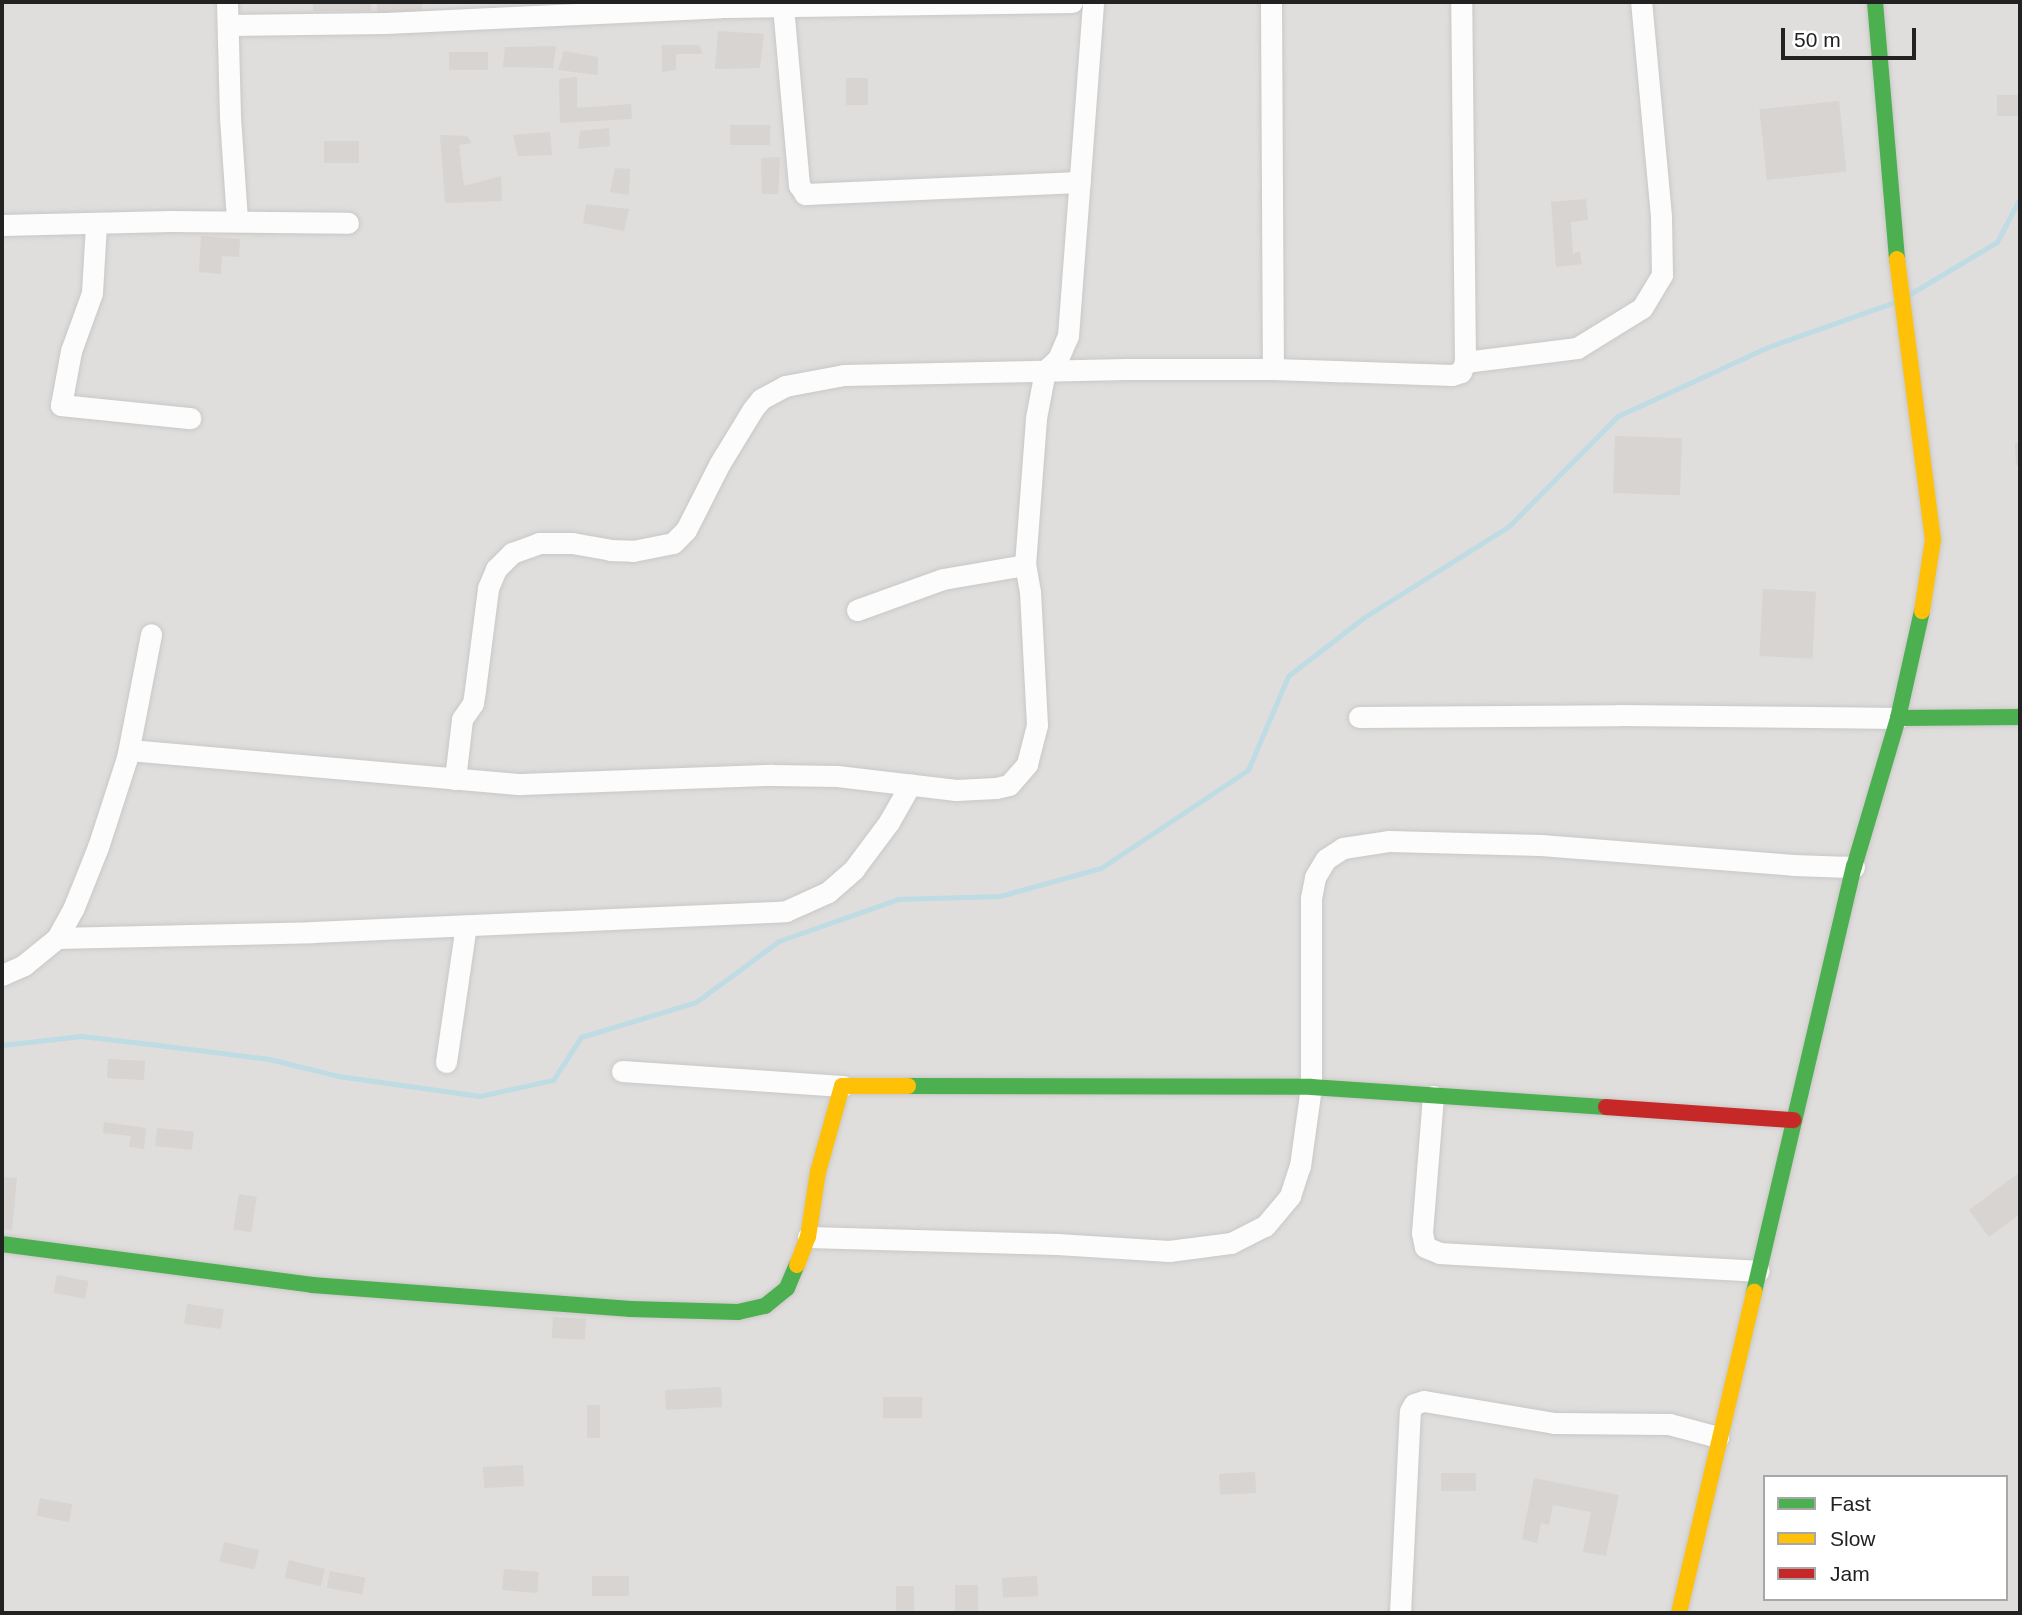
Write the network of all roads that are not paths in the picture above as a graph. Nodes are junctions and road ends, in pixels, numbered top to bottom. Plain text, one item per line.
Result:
1 (227, 2) edge
2 (1072, 2) edge
3 (1093, 2) edge
4 (1271, 2) edge
5 (1461, 2) edge
6 (1641, 2) edge
7 (1875, 2) edge
8 (761, 4) edge
9 (783, 6) junction
10 (228, 25) junction
11 (1080, 182) junction
12 (237, 221) junction
13 (348, 223) dead end
14 (2, 225) edge
15 (96, 225) junction
16 (1465, 362) junction
17 (1273, 369) junction
18 (1045, 371) junction
19 (190, 418) dead end
20 (1025, 565) junction
21 (857, 610) dead end
22 (151, 634) dead end
23 (1359, 717) dead end
24 (2020, 717) edge
25 (1898, 718) junction
26 (129, 750) junction
27 (455, 779) junction
28 (909, 785) junction
29 (1854, 867) junction
30 (466, 925) junction
31 (57, 938) junction
32 (2, 975) edge
33 (446, 1062) dead end
34 (622, 1071) dead end
35 (842, 1086) junction
36 (1311, 1087) junction
37 (1433, 1096) junction
38 (1794, 1120) junction
39 (808, 1237) junction
40 (2, 1244) edge
41 (1758, 1271) junction
42 (1718, 1437) junction
43 (1400, 1613) edge
44 (1679, 1613) edge

1 - 10 street
2 - 9 street
3 - 11 street
4 - 17 street
5 - 16 street
6 - 16 street
7 - 25 street
8 - 9 street
8 - 10 street
9 - 11 street
10 - 12 street
11 - 18 street
12 - 13 street
12 - 15 street
14 - 15 street
15 - 19 street
16 - 17 street
17 - 18 street
18 - 20 street
18 - 27 street
20 - 21 street
20 - 28 street
22 - 26 street
23 - 25 street
24 - 25 street
25 - 29 street
26 - 27 street
26 - 31 street
27 - 28 street
28 - 30 street
29 - 36 street
29 - 38 street
30 - 31 street
30 - 33 street
31 - 32 street
34 - 35 street
35 - 36 street
35 - 39 street
36 - 37 street
36 - 39 street
37 - 38 street
37 - 41 street
38 - 41 street
39 - 40 street
41 - 42 street
42 - 43 street
42 - 44 street

